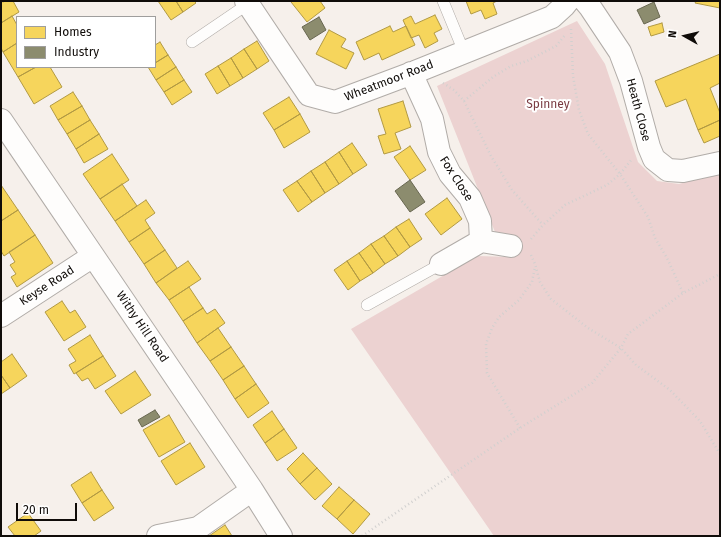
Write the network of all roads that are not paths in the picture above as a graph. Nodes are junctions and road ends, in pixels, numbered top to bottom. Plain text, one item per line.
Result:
1 (443, 1) edge
2 (568, 1) edge
3 (585, 1) edge
4 (247, 2) edge
5 (192, 42) dead end
6 (464, 52) junction
7 (413, 73) junction
8 (1, 120) edge
9 (720, 163) edge
10 (481, 241) junction
11 (519, 246) road end
12 (93, 256) junction
13 (440, 264) joint
14 (367, 305) dead end
15 (1, 316) edge
16 (252, 490) junction
17 (158, 536) edge
18 (281, 536) edge

1 - 6 lane
2 - 6 street, Wheatmoor Road
3 - 9 street, Heath Close
4 - 5 lane
4 - 7 street, Wheatmoor Road
6 - 7 street, Wheatmoor Road
7 - 10 street, Fox Close
8 - 12 street, Withy Hill Road
10 - 11 street
10 - 13 street
12 - 15 street, Keyse Road
12 - 16 street, Withy Hill Road
13 - 14 lane
16 - 17 street
16 - 18 street, Withy Hill Road

